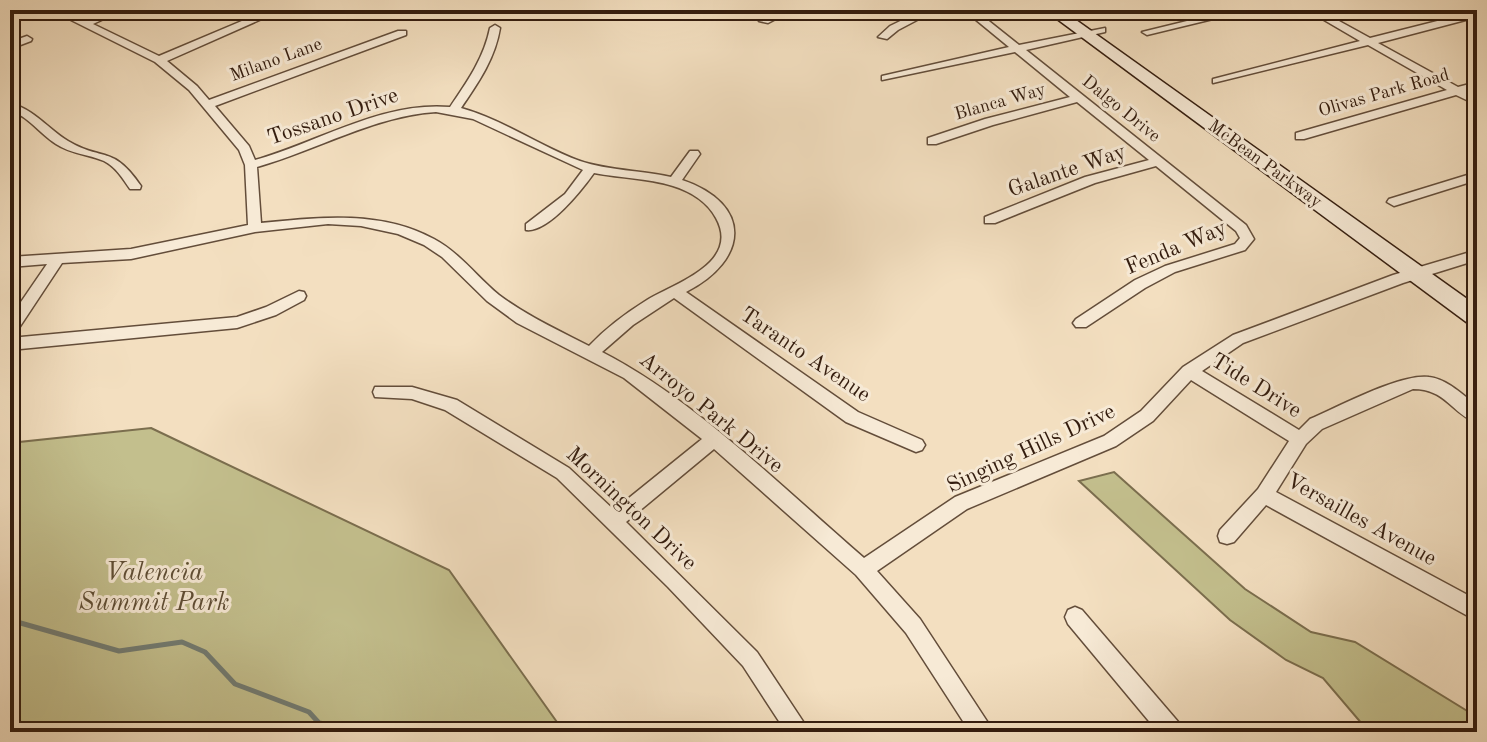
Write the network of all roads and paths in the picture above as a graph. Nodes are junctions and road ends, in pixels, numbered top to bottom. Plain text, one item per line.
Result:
1 (56, 10) edge
2 (118, 10) edge
3 (277, 10) edge
4 (788, 10) edge
5 (931, 10) edge
6 (969, 10) edge
7 (1052, 10) edge
8 (1073, 10) edge
9 (1245, 10) edge
10 (1312, 10) edge
11 (1477, 14) edge
12 (764, 21) dead end
13 (84, 24) junction
14 (495, 28) dead end
15 (1093, 31) junction
16 (1147, 32) dead end
17 (402, 33) dead end
18 (883, 37) dead end
19 (27, 39) dead end
20 (1369, 42) junction
21 (10, 46) edge
22 (1017, 48) junction
23 (159, 60) junction
24 (886, 78) dead end
25 (1217, 81) dead end
26 (1477, 85) edge
27 (1457, 91) junction
28 (1079, 98) junction
29 (1477, 102) edge
30 (207, 105) junction
31 (10, 106) edge
32 (454, 110) junction
33 (1300, 136) dead end
34 (932, 141) dead end
35 (694, 154) dead end
36 (1157, 162) junction
37 (251, 165) junction
38 (591, 168) junction
39 (1477, 176) edge
40 (674, 182) junction
41 (135, 186) dead end
42 (1394, 202) dead end
43 (990, 220) dead end
44 (531, 227) dead end
45 (255, 228) junction
46 (1247, 239) joint
47 (1477, 255) edge
48 (58, 259) junction
49 (10, 262) edge
50 (1426, 271) junction
51 (675, 292) junction
52 (299, 296) dead end
53 (1477, 298) edge
54 (1477, 318) edge
55 (1081, 323) dead end
56 (10, 330) edge
57 (10, 344) edge
58 (591, 354) junction
59 (1189, 371) junction
60 (381, 392) dead end
61 (1477, 416) edge
62 (714, 439) junction
63 (1300, 439) junction
64 (916, 445) dead end
65 (1264, 495) junction
66 (614, 521) junction
67 (1227, 536) dead end
68 (863, 569) junction
69 (1477, 611) edge
70 (1075, 617) dead end
71 (799, 732) edge
72 (983, 732) edge
73 (1172, 732) edge

1 - 13 street
2 - 13 street
3 - 23 street
4 - 12 street
5 - 18 street
6 - 22 street, Dalgo Drive
7 - 15 main road, McBean Parkway
8 - 15 main road, McBean Parkway
9 - 16 street
10 - 20 street
11 - 20 street
13 - 23 street
14 - 32 street
15 - 22 street
15 - 50 main road, McBean Parkway
17 - 30 street, Milano Lane
19 - 21 street
20 - 25 street
20 - 27 street
22 - 24 street
22 - 28 street, Dalgo Drive
23 - 30 street
26 - 27 street, Olivas Park Road
27 - 29 street
27 - 33 street, Olivas Park Road
28 - 34 street, Blanca Way
28 - 36 street, Dalgo Drive
30 - 37 street
31 - 41 street
32 - 37 street, Tossano Drive
32 - 38 street, Tossano Drive
35 - 40 street
36 - 43 street, Galante Way
36 - 46 street, Dalgo Drive
37 - 45 street
38 - 40 street, Tossano Drive
38 - 44 street
39 - 42 street
40 - 51 street, Tossano Drive
45 - 48 street, Arroyo Park Drive
45 - 58 street, Arroyo Park Drive
46 - 55 street, Fenda Way
47 - 50 street, Singing Hills Drive
48 - 49 street, Arroyo Park Drive
48 - 56 street
50 - 53 main road, McBean Parkway
50 - 54 main road, McBean Parkway
50 - 59 street, Singing Hills Drive
51 - 58 street, Tossano Drive
51 - 64 street, Taranto Avenue
52 - 57 street
58 - 62 street, Arroyo Park Drive
59 - 63 street, Tide Drive
59 - 68 street, Singing Hills Drive
60 - 66 street, Mornington Drive
61 - 63 street
62 - 66 street
62 - 68 street, Arroyo Park Drive
63 - 65 street
65 - 67 street
65 - 69 street, Versailles Avenue
66 - 71 street, Mornington Drive
68 - 72 street, Arroyo Park Drive
70 - 73 street

